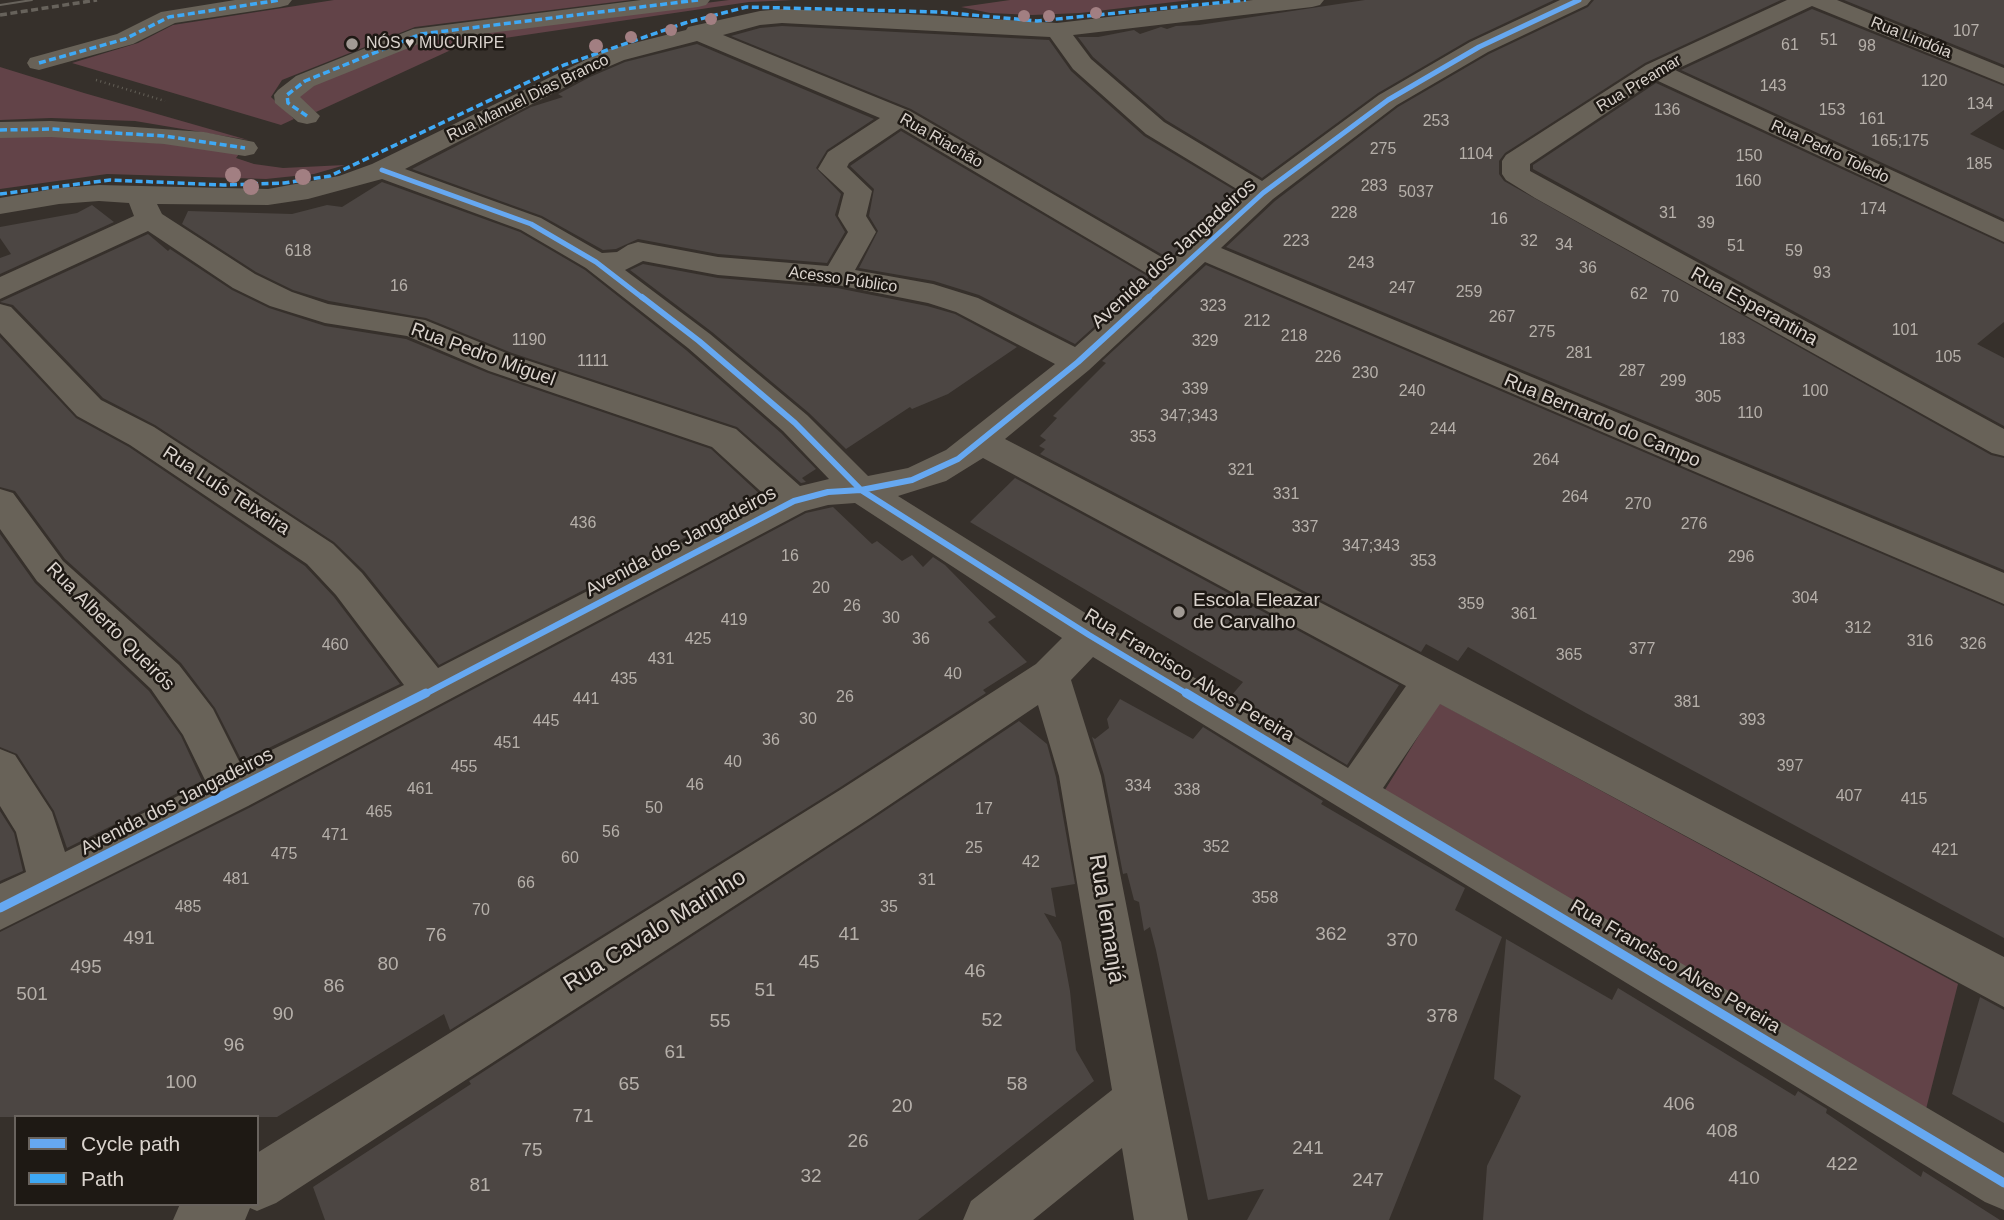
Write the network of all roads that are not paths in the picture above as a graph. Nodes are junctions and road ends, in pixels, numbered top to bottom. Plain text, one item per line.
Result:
1 (280, 0) edge
2 (698, 0) edge
3 (1246, 0) edge
4 (1312, 0) edge
5 (1579, 0) edge
6 (1806, 0) edge
7 (1817, 0) edge
8 (1057, 30) junction
9 (696, 33) junction
10 (40, 63) road end
11 (1655, 70) junction
12 (2004, 77) edge
13 (306, 116) dead end
14 (899, 117) junction
15 (0, 130) edge
16 (245, 148) dead end
17 (1516, 161) joint
18 (382, 170) junction
19 (0, 194) edge
20 (1263, 194) junction
21 (0, 206) edge
22 (144, 206) junction
23 (2004, 233) edge
24 (1201, 250) junction
25 (596, 262) junction
26 (837, 276) junction
27 (1172, 276) junction
28 (0, 289) edge
29 (0, 314) edge
30 (1078, 362) junction
31 (980, 441) junction
32 (2004, 444) edge
33 (861, 490) junction
34 (794, 500) junction
35 (0, 502) edge
36 (2004, 589) edge
37 (1089, 635) junction
38 (1050, 676) junction
39 (1433, 681) junction
40 (432, 690) junction
41 (0, 768) edge
42 (233, 792) junction
43 (1355, 793) junction
44 (51, 882) junction
45 (0, 908) edge
46 (2004, 983) edge
47 (1138, 1102) junction
48 (259, 1183) edge
49 (2004, 1183) edge
50 (222, 1206) edge
51 (200, 1220) edge
52 (990, 1220) edge
53 (1161, 1220) edge

1 - 10 street
2 - 13 street
3 - 19 street
4 - 8 street, Rua Manuel Dias Branco
5 - 20 street, Avenida dos Jangadeiros
6 - 11 street, Rua Preamar
7 - 12 street, Rua Lindóia
8 - 9 street, Rua Manuel Dias Branco
8 - 20 street
9 - 14 street, Rua Riachão
9 - 18 street, Rua Manuel Dias Branco
11 - 17 street, Rua Preamar
11 - 23 street, Rua Pedro Toledo
14 - 26 street
14 - 27 street, Rua Riachão
15 - 16 street
17 - 32 street, Rua Esperantina
18 - 22 street, Rua Manuel Dias Branco
18 - 25 street, Rua Francisco Alves Pereira
20 - 24 street, Avenida dos Jangadeiros
21 - 22 street, Rua Manuel Dias Branco
22 - 28 street
22 - 34 street, Rua Pedro Miguel
24 - 27 street, Avenida dos Jangadeiros
24 - 36 street, Rua Bernardo do Campo
25 - 26 street, Acesso Público
25 - 33 street, Rua Francisco Alves Pereira
26 - 30 street, Acesso Público
27 - 30 street, Avenida dos Jangadeiros
29 - 40 street, Rua Luís Teixeira
30 - 31 street, Avenida dos Jangadeiros
31 - 33 street, Avenida dos Jangadeiros
31 - 39 street
33 - 34 street, Avenida dos Jangadeiros
33 - 37 street, Rua Francisco Alves Pereira
34 - 40 street, Avenida dos Jangadeiros
35 - 42 street, Rua Alberto Queirós
37 - 38 street
37 - 43 street, Rua Francisco Alves Pereira
38 - 47 street, Rua Iemanjá
38 - 48 street, Rua Cavalo Marinho
39 - 43 street
39 - 46 street
40 - 42 street, Avenida dos Jangadeiros
41 - 44 street
42 - 44 street, Avenida dos Jangadeiros
43 - 49 street, Rua Francisco Alves Pereira
44 - 45 street, Avenida dos Jangadeiros
47 - 52 street
47 - 53 street, Rua Iemanjá
50 - 51 street

